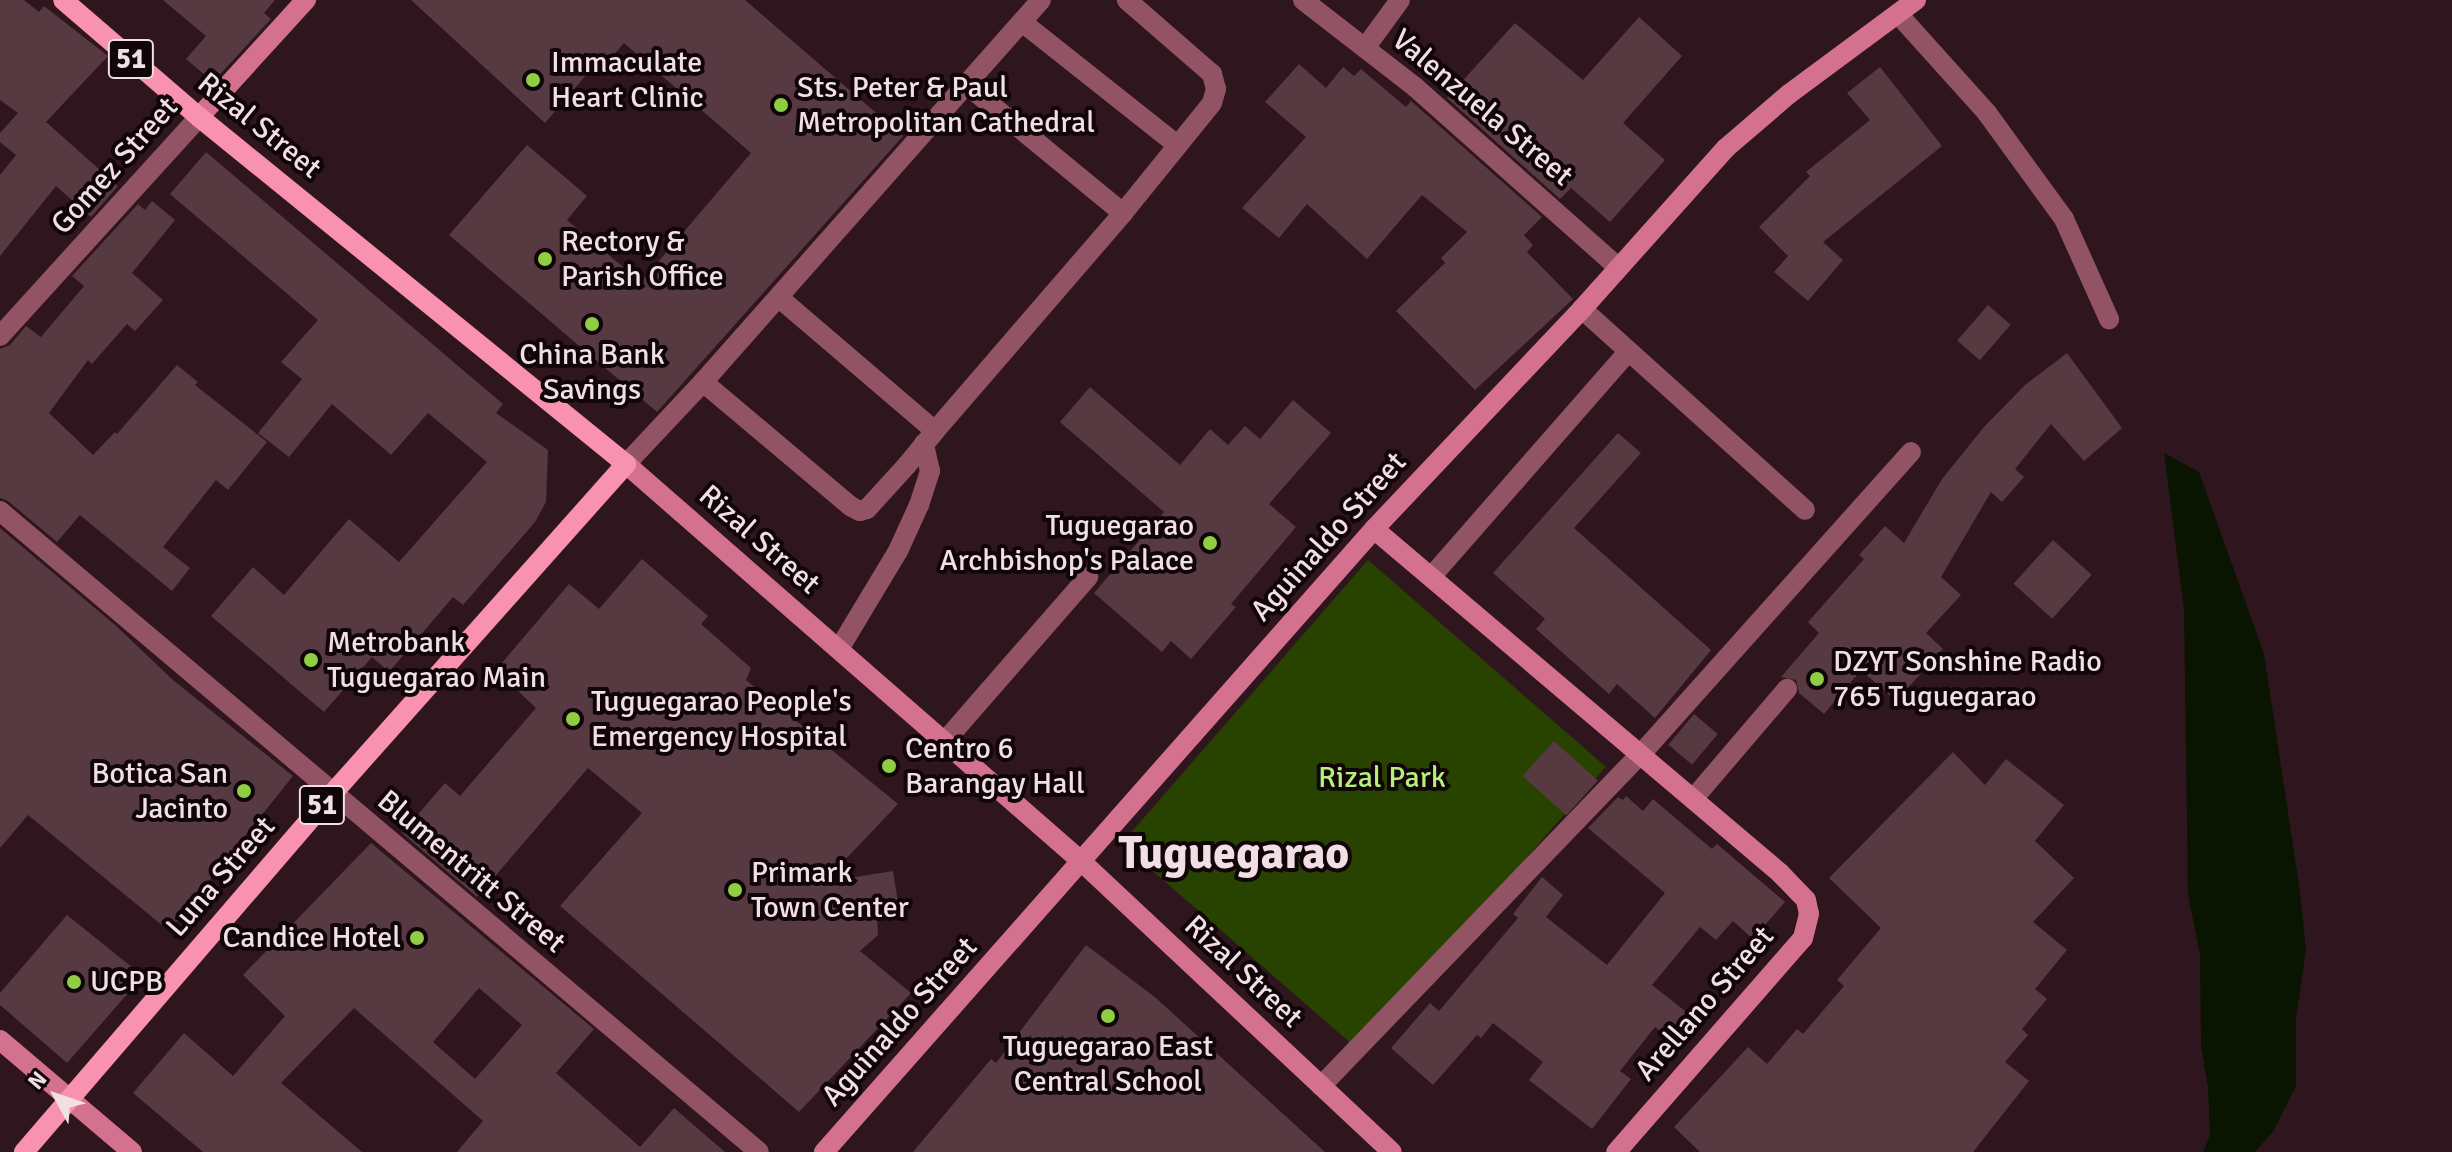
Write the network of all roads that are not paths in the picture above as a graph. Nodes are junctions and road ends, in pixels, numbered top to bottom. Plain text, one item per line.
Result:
1 (63, 0) edge
2 (306, 0) edge
3 (1041, 0) edge
4 (1127, 0) edge
5 (1303, 0) edge
6 (1400, 0) edge
7 (1916, 0) edge
8 (1898, 14) junction
9 (1022, 22) junction
10 (1365, 48) junction
11 (967, 85) junction
12 (199, 117) junction
13 (1177, 145) junction
14 (1123, 213) junction
15 (1618, 267) junction
16 (778, 297) junction
17 (1582, 309) junction
18 (2109, 319) dead end
19 (0, 336) edge
20 (1628, 352) junction
21 (703, 382) junction
22 (930, 437) junction
23 (1911, 452) dead end
24 (626, 464) junction
25 (1805, 510) dead end
26 (0, 511) edge
27 (1374, 529) junction
28 (1088, 577) dead end
29 (1431, 577) junction
30 (839, 649) junction
31 (1787, 689) dead end
32 (945, 741) junction
33 (1641, 754) junction
34 (332, 794) junction
35 (1693, 799) junction
36 (1082, 862) junction
37 (0, 1040) edge
38 (1321, 1086) junction
39 (69, 1100) junction
40 (24, 1152) edge
41 (132, 1152) edge
42 (759, 1152) edge
43 (824, 1152) edge
44 (1392, 1152) edge
45 (1616, 1152) edge

1 - 12 main road, Rizal Street / 51
2 - 12 street, Gomez Street
3 - 9 street
4 - 13 street
5 - 10 street, Valenzuela Street
6 - 10 street
7 - 8 street, Aguinaldo Street
8 - 15 street, Aguinaldo Street
8 - 18 street
9 - 11 street
9 - 13 street
10 - 15 street, Valenzuela Street
11 - 14 street
11 - 16 street
12 - 19 street, Gomez Street
12 - 24 main road, Rizal Street / 51
13 - 14 street
14 - 22 street
15 - 17 street, Aguinaldo Street
16 - 21 street
16 - 22 street
17 - 20 street
17 - 27 street, Aguinaldo Street
20 - 25 street
20 - 29 street
21 - 22 street
21 - 24 street
22 - 30 street
23 - 33 street
24 - 30 street, Rizal Street
24 - 34 main road, Luna Street / 51
26 - 34 street, Blumentritt Street
27 - 29 street
27 - 36 street, Aguinaldo Street
28 - 32 street
29 - 33 street
30 - 32 street, Rizal Street
31 - 35 street
32 - 36 street, Rizal Street
33 - 35 street
33 - 38 street
34 - 39 main road, Luna Street / 51
34 - 42 street, Blumentritt Street
35 - 45 street, Arellano Street
36 - 38 street, Rizal Street
36 - 43 street, Aguinaldo Street
37 - 39 street
38 - 44 street, Rizal Street
39 - 40 main road, Luna Street / 51
39 - 41 street

